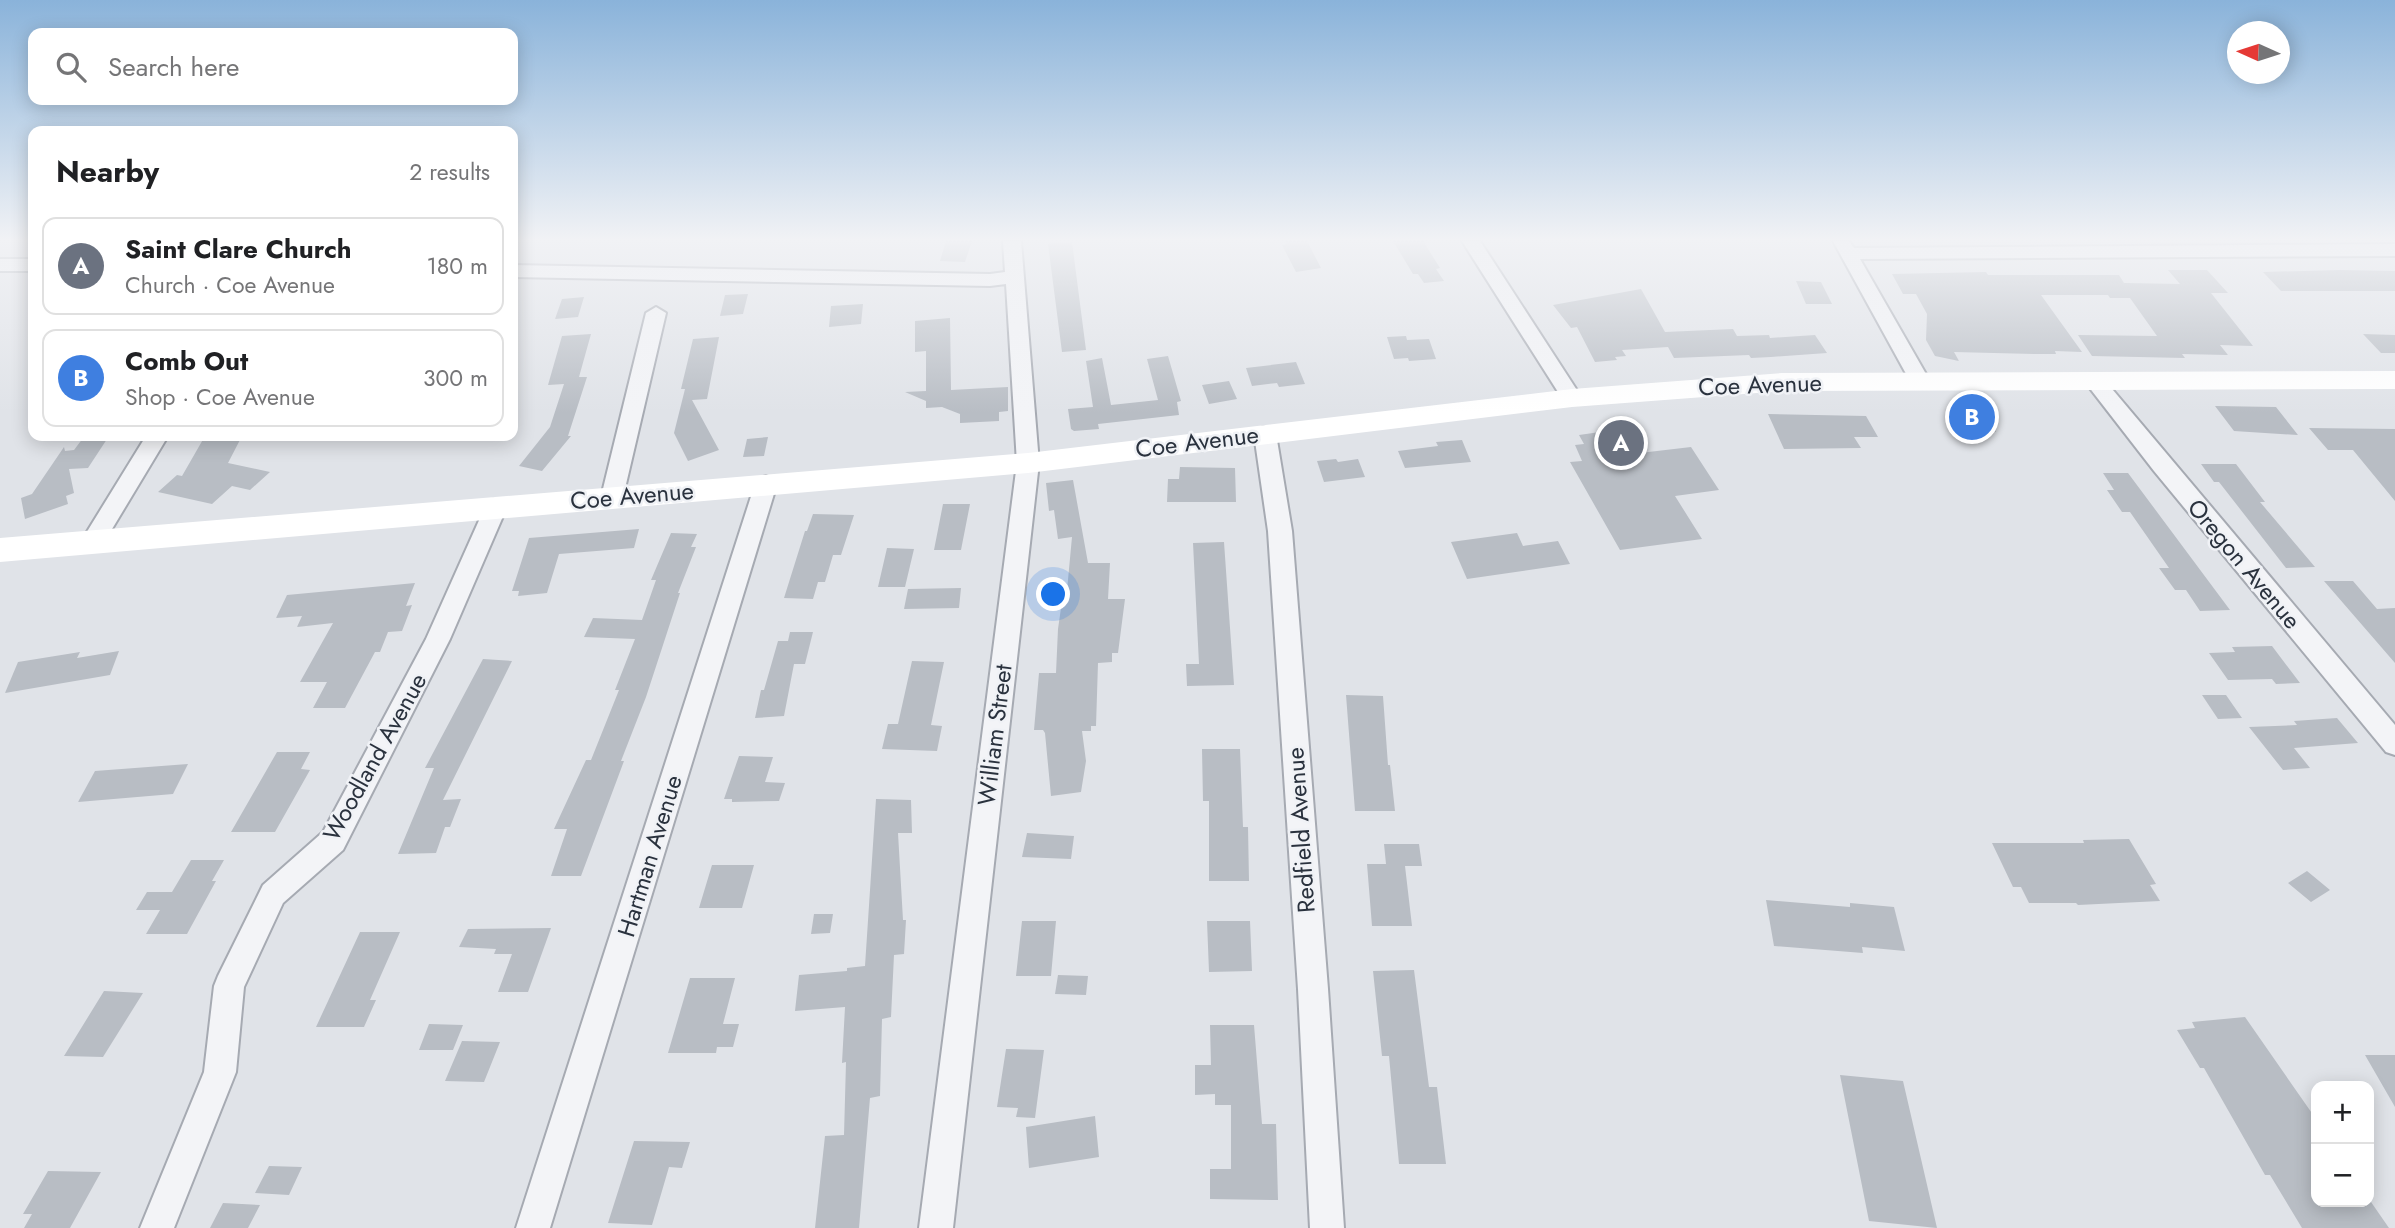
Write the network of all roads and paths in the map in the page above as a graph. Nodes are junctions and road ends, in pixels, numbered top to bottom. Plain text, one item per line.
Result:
1 (1015, 298) edge
2 (1508, 298) edge
3 (1873, 298) edge
4 (656, 313) dead end
5 (2395, 380) edge
6 (1920, 381) junction
7 (2095, 382) junction
8 (1572, 398) junction
9 (1265, 434) junction
10 (154, 441) edge
11 (1028, 463) junction
12 (766, 484) junction
13 (612, 497) junction
14 (496, 507) junction
15 (92, 542) junction
16 (0, 550) edge
17 (2395, 744) edge
18 (157, 1228) edge
19 (533, 1228) edge
20 (936, 1228) edge
21 (1327, 1228) edge

1 - 11 street, William Street
2 - 8 street
3 - 6 street
4 - 13 street
5 - 7 street, Coe Avenue
6 - 7 street, Coe Avenue
6 - 8 street, Coe Avenue
7 - 17 street, Oregon Avenue
8 - 9 street, Coe Avenue
9 - 11 street, Coe Avenue
9 - 21 street, Redfield Avenue
10 - 15 street
11 - 12 street, Coe Avenue
11 - 20 street, William Street
12 - 13 street, Coe Avenue
12 - 19 street, Hartman Avenue
13 - 14 street, Coe Avenue
14 - 15 street, Coe Avenue
14 - 18 street, Woodland Avenue
15 - 16 street, Coe Avenue

